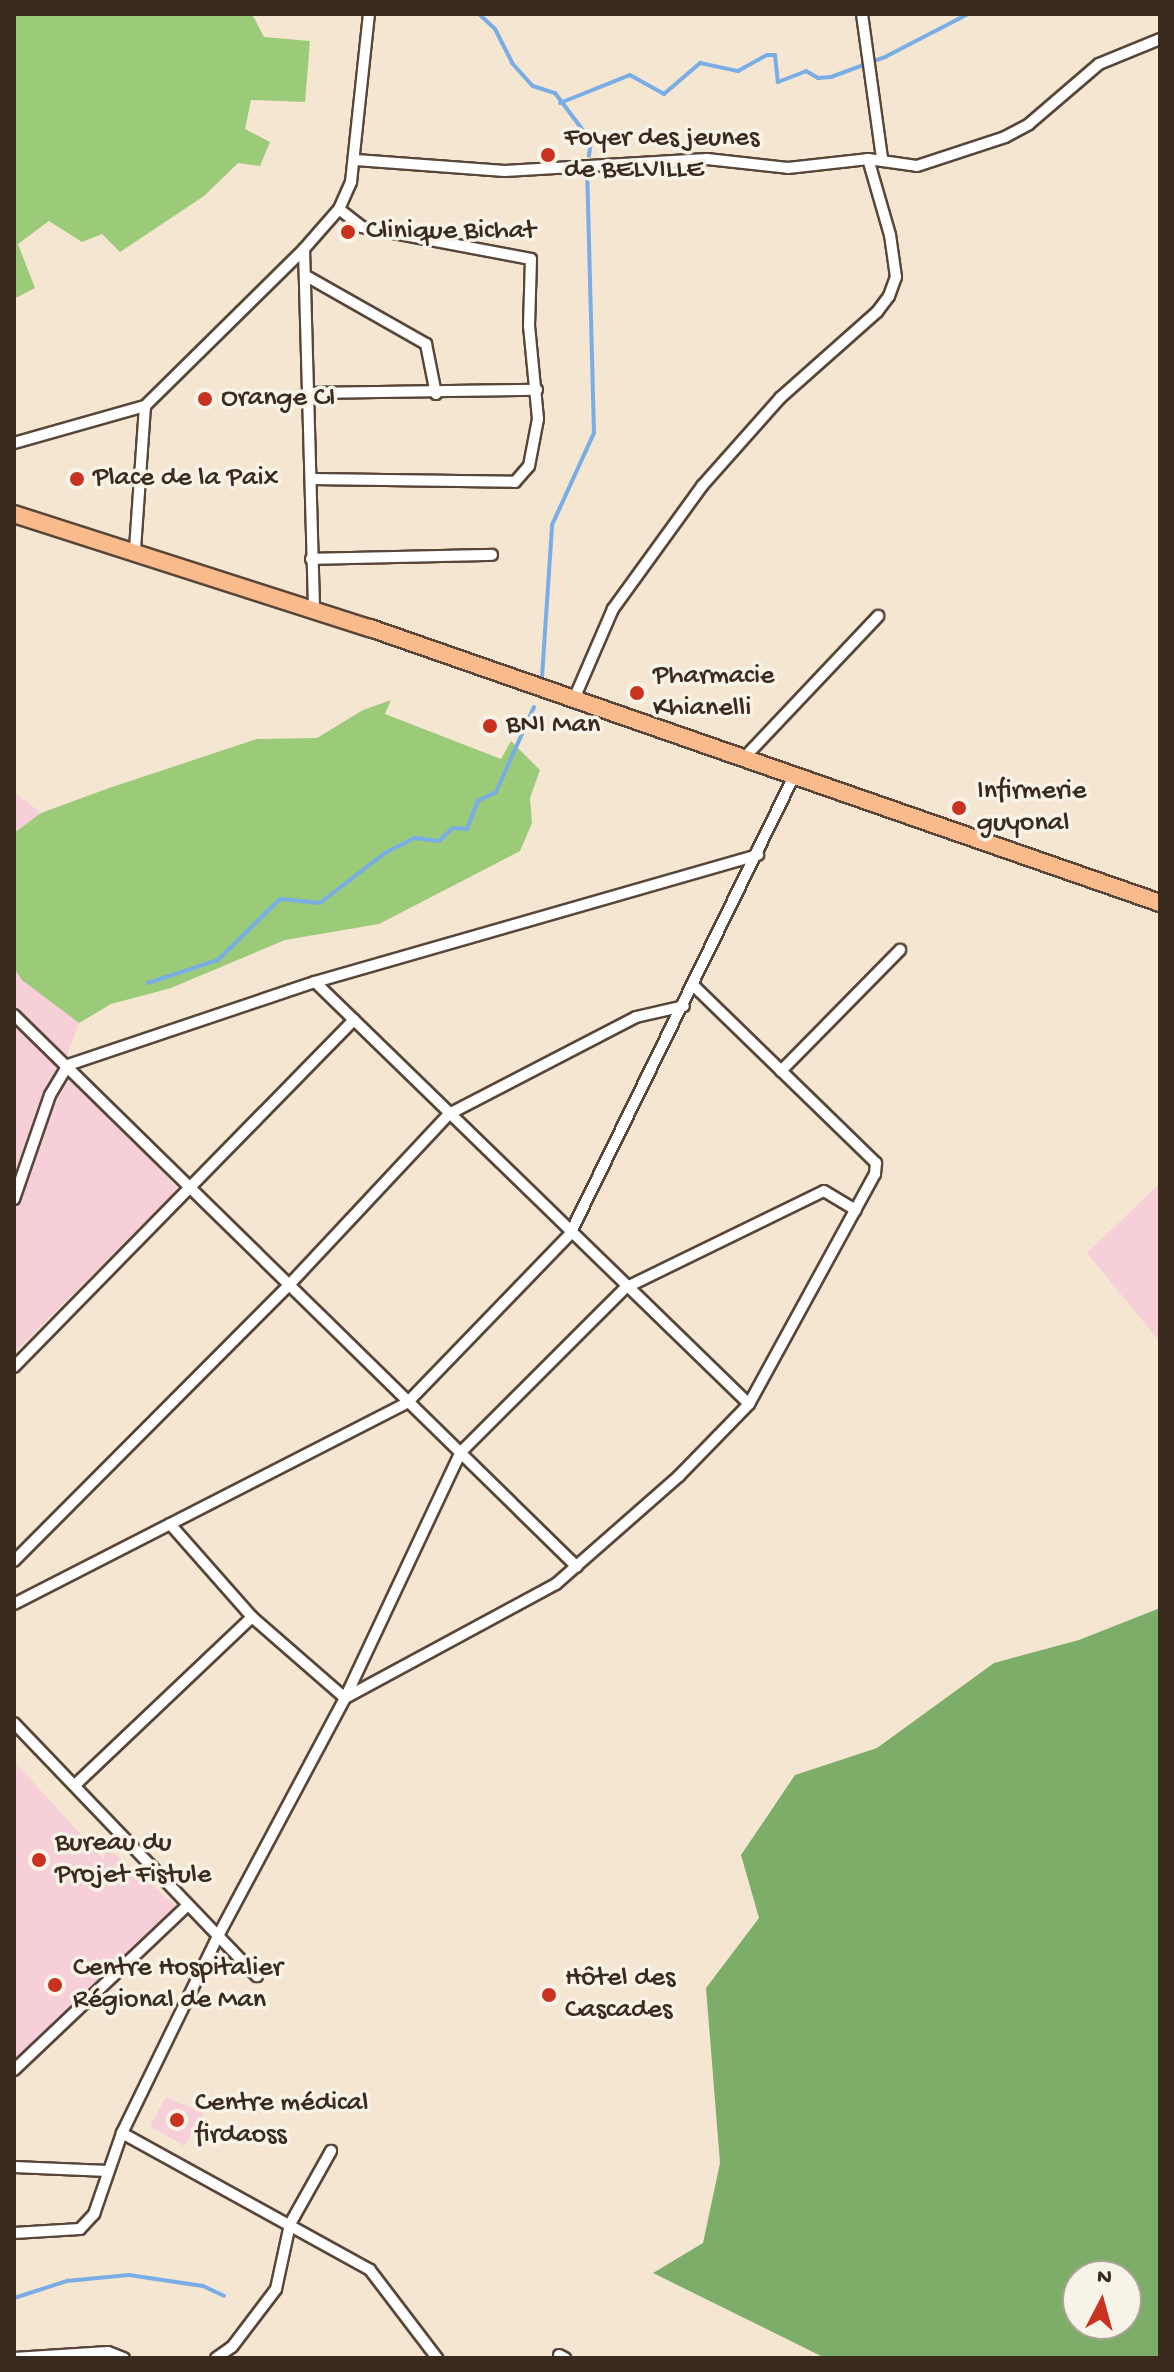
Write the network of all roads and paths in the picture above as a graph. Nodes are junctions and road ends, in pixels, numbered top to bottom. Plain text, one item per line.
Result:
1 (369, 14) edge
2 (862, 14) edge
3 (1160, 39) edge
4 (868, 159) junction
5 (882, 159) junction
6 (356, 160) junction
7 (339, 209) junction
8 (304, 249) junction
9 (308, 277) junction
10 (537, 390) junction
11 (308, 393) junction
12 (436, 394) junction
13 (145, 406) junction
14 (14, 443) edge
15 (311, 479) junction
16 (18, 520) edge
17 (135, 549) junction
18 (492, 555) dead end
19 (311, 559) junction
20 (314, 610) junction
21 (878, 616) dead end
22 (574, 699) junction
23 (743, 759) junction
24 (794, 776) junction
25 (758, 855) junction
26 (1160, 903) edge
27 (900, 950) dead end
28 (315, 982) junction
29 (694, 986) junction
30 (684, 1006) junction
31 (14, 1015) edge
32 (354, 1020) junction
33 (68, 1065) junction
34 (781, 1071) junction
35 (449, 1114) junction
36 (192, 1186) junction
37 (14, 1199) edge
38 (856, 1210) junction
39 (570, 1234) junction
40 (289, 1285) junction
41 (625, 1288) junction
42 (14, 1367) edge
43 (408, 1402) junction
44 (749, 1404) junction
45 (461, 1452) junction
46 (170, 1524) junction
47 (14, 1561) edge
48 (577, 1567) junction
49 (14, 1604) edge
50 (252, 1617) junction
51 (345, 1698) junction
52 (14, 1723) edge
53 (75, 1785) junction
54 (186, 1907) junction
55 (218, 1936) junction
56 (257, 1976) dead end
57 (14, 2070) edge
58 (122, 2133) junction
59 (331, 2151) dead end
60 (14, 2167) edge
61 (108, 2171) junction
62 (290, 2224) junction
63 (14, 2233) edge
64 (14, 2358) edge
65 (124, 2358) edge
66 (216, 2358) edge
67 (437, 2358) edge

1 - 6 street
2 - 5 street
3 - 5 street
4 - 5 street
4 - 6 street
4 - 22 street
6 - 7 street
7 - 8 street
7 - 10 street
8 - 9 street
8 - 13 street
9 - 11 street
9 - 12 street
10 - 12 street
10 - 15 street
11 - 12 street
11 - 15 street
13 - 14 street
13 - 17 street
15 - 19 street
16 - 17 main road
17 - 20 main road
18 - 19 street
19 - 20 street
20 - 22 main road
21 - 23 street
22 - 23 main road
23 - 24 main road
24 - 25 street
24 - 26 main road
25 - 28 street
25 - 29 street
27 - 34 street
28 - 32 street
28 - 33 street
29 - 30 street
29 - 34 street
30 - 35 street
30 - 39 street
31 - 33 street
32 - 35 street
32 - 36 street
33 - 36 street
33 - 37 street
34 - 38 street
35 - 39 street
35 - 40 street
36 - 40 street
36 - 42 street
38 - 41 street
38 - 44 street
39 - 41 street
39 - 43 street
40 - 43 street
40 - 47 street
41 - 44 street
41 - 45 street
43 - 45 street
43 - 46 street
44 - 48 street
45 - 48 street
45 - 51 street
46 - 49 street
46 - 50 street
48 - 51 street
50 - 51 street
50 - 53 street
51 - 55 street
52 - 53 street
53 - 54 street
54 - 55 street
54 - 57 street
55 - 56 street
55 - 58 street
58 - 61 street
58 - 62 street
59 - 62 street
60 - 61 street
61 - 63 street
62 - 66 street
62 - 67 street
64 - 65 street

